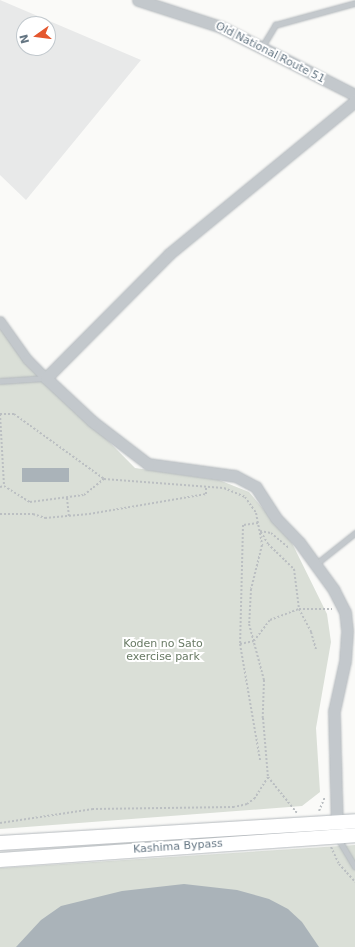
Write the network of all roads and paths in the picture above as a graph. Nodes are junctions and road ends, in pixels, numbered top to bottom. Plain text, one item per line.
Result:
1 (138, 0) edge
2 (355, 3) edge
3 (261, 49) junction
4 (355, 95) edge
5 (355, 101) edge
6 (0, 321) edge
7 (46, 378) junction
8 (0, 381) edge
9 (0, 414) edge
10 (104, 479) junction
11 (4, 486) junction
12 (0, 487) edge
13 (206, 488) junction
14 (67, 498) junction
15 (0, 514) edge
16 (69, 516) junction
17 (258, 523) junction
18 (260, 531) junction
19 (355, 533) edge
20 (292, 550) dead end
21 (316, 564) junction
22 (328, 602) dead end
23 (299, 609) junction
24 (332, 609) junction
25 (334, 615) dead end
26 (254, 641) junction
27 (240, 644) junction
28 (316, 650) dead end
29 (260, 760) dead end
30 (268, 777) junction
31 (325, 790) dead end
32 (315, 812) dead end
33 (304, 813) dead end
34 (298, 814) junction
35 (290, 815) dead end
36 (355, 821) edge
37 (336, 822) junction
38 (0, 823) edge
39 (355, 835) edge
40 (331, 840) junction
41 (0, 843) edge
42 (0, 860) edge
43 (355, 866) edge
44 (355, 882) edge

1 - 3 street, Old National Route 51
2 - 3 lane
3 - 4 street, Old National Route 51
5 - 7 street
6 - 7 street
7 - 8 lane
7 - 21 street
9 - 10 path
9 - 11 path
10 - 13 path
10 - 14 path
11 - 12 path
11 - 14 path
13 - 16 path
13 - 17 path
14 - 16 path
15 - 16 path
17 - 18 path
17 - 27 path
18 - 20 path
18 - 23 path
18 - 26 path
19 - 21 lane
21 - 37 street
22 - 24 path
23 - 24 path
23 - 26 path
23 - 28 path
24 - 25 path
26 - 27 path
26 - 30 path
27 - 29 path
30 - 34 path
30 - 38 path
31 - 32 path
33 - 34 path
34 - 35 path
36 - 37 highway, Kashima Bypass
37 - 40 street
37 - 41 highway, Kashima Bypass
39 - 40 highway, Kashima Bypass
40 - 42 highway, Kashima Bypass
40 - 43 lane
40 - 44 path

